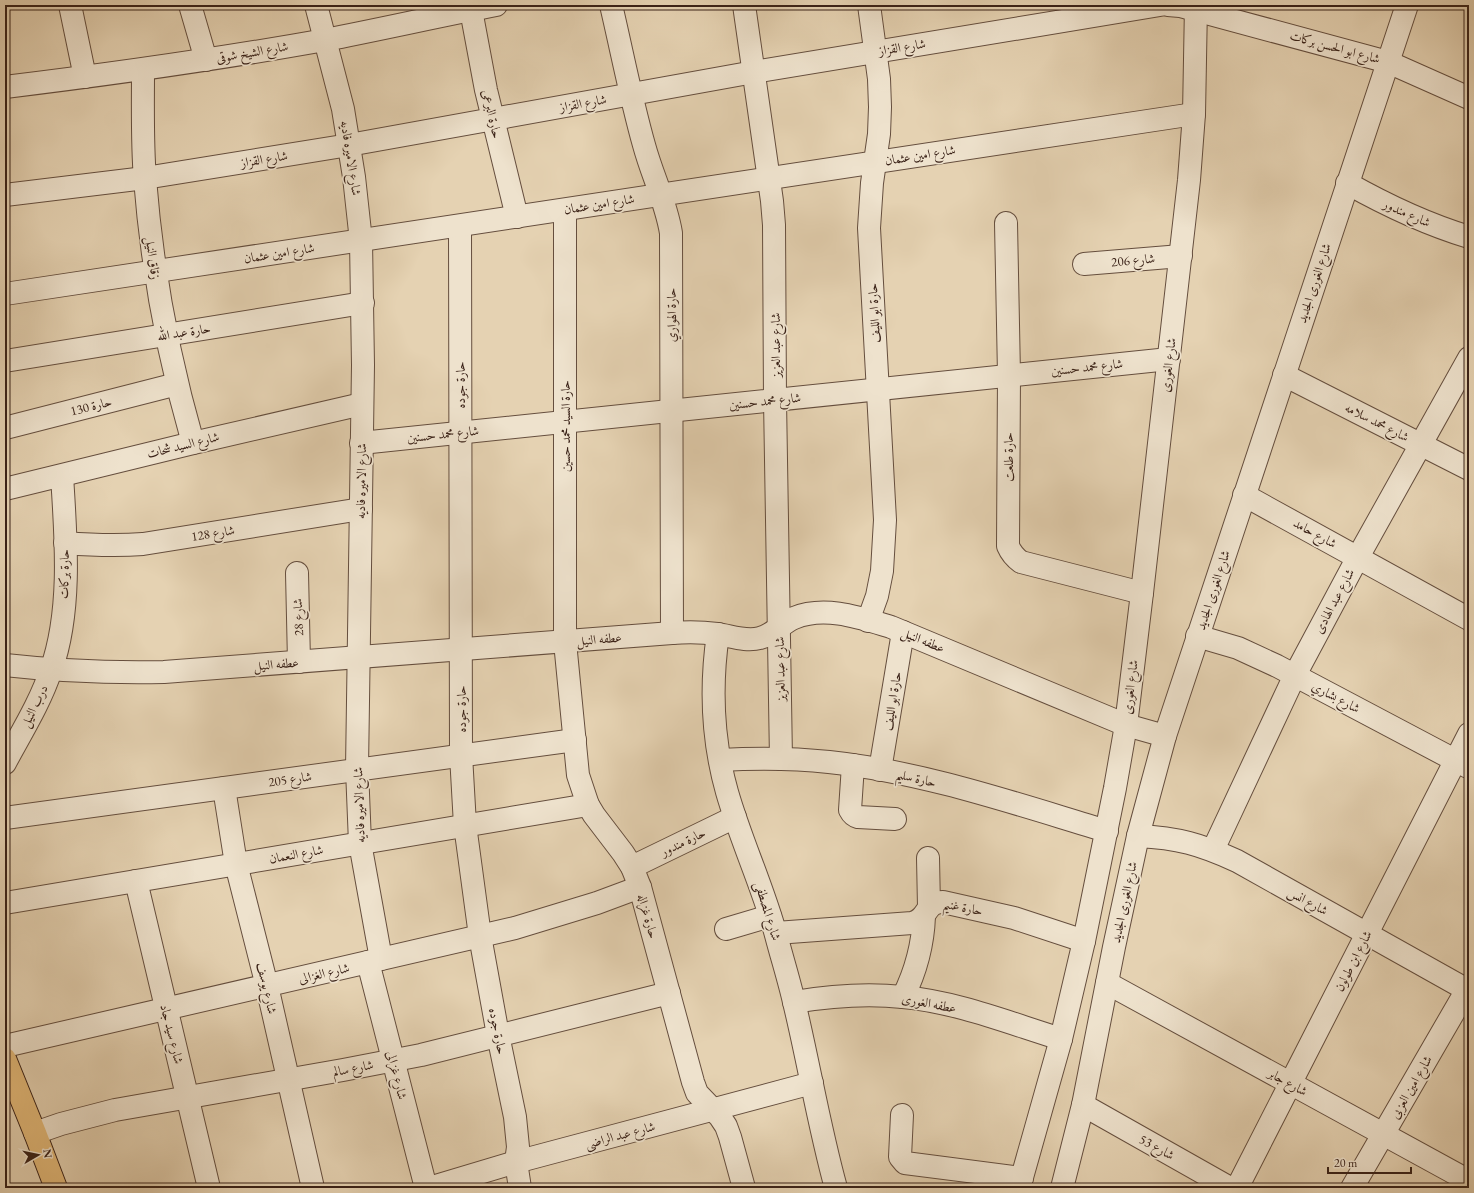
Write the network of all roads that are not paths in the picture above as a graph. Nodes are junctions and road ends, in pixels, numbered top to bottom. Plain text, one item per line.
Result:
1 (70, 5) edge
2 (190, 5) edge
3 (316, 5) edge
4 (496, 5) edge
5 (611, 5) edge
6 (744, 5) edge
7 (869, 5) edge
8 (1160, 5) edge
9 (1168, 5) edge
10 (1407, 5) edge
11 (1196, 7) edge
12 (471, 10) junction
13 (326, 40) junction
14 (876, 52) junction
15 (206, 60) junction
16 (1388, 62) junction
17 (143, 70) junction
18 (754, 72) junction
19 (85, 77) junction
20 (5, 87) edge
21 (632, 94) junction
22 (1469, 98) edge
23 (1194, 114) junction
24 (493, 119) junction
25 (349, 145) junction
26 (876, 162) junction
27 (145, 178) junction
28 (769, 178) junction
29 (1347, 183) junction
30 (5, 195) edge
31 (662, 195) junction
32 (565, 210) junction
33 (516, 217) junction
34 (1006, 223) dead end
35 (460, 226) junction
36 (1469, 237) edge
37 (361, 241) junction
38 (1181, 256) junction
39 (1084, 264) dead end
40 (155, 272) junction
41 (5, 294) edge
42 (363, 303) junction
43 (166, 335) junction
44 (1169, 358) junction
45 (1469, 358) edge
46 (5, 361) edge
47 (1009, 375) junction
48 (1284, 375) junction
49 (177, 384) junction
50 (877, 389) junction
51 (775, 400) junction
52 (362, 404) junction
53 (672, 411) junction
54 (565, 422) junction
55 (5, 428) edge
56 (460, 432) junction
57 (193, 442) junction
58 (361, 443) junction
59 (1421, 445) junction
60 (1469, 470) edge
61 (62, 476) junction
62 (5, 489) edge
63 (1244, 495) junction
64 (361, 509) junction
65 (65, 543) junction
66 (1358, 557) junction
67 (296, 573) dead end
68 (1142, 593) junction
69 (1469, 619) edge
70 (868, 621) junction
71 (779, 627) junction
72 (903, 632) junction
73 (672, 633) junction
74 (718, 634) junction
75 (1197, 636) junction
76 (565, 642) junction
77 (461, 650) junction
78 (359, 657) junction
79 (299, 662) junction
80 (5, 665) edge
81 (51, 670) junction
82 (1295, 675) junction
83 (1126, 725) junction
84 (1469, 734) edge
85 (1164, 736) junction
86 (575, 740) junction
87 (461, 755) junction
88 (781, 759) junction
89 (720, 760) junction
90 (5, 763) edge
91 (1462, 764) edge
92 (853, 766) junction
93 (357, 769) junction
94 (880, 770) junction
95 (224, 788) junction
96 (588, 805) junction
97 (735, 817) junction
98 (5, 818) edge
99 (895, 820) dead end
100 (465, 825) junction
101 (1107, 831) junction
102 (1138, 836) junction
103 (360, 843) junction
104 (1213, 850) junction
105 (928, 858) dead end
106 (236, 864) junction
107 (632, 867) junction
108 (136, 881) junction
109 (640, 887) junction
110 (5, 903) edge
111 (1092, 903) junction
112 (927, 911) junction
113 (1121, 911) junction
114 (773, 925) junction
115 (726, 929) dead end
116 (1367, 934) junction
117 (480, 936) junction
118 (1084, 941) junction
119 (375, 961) junction
120 (1107, 983) junction
121 (267, 986) junction
122 (1468, 989) edge
123 (669, 993) junction
124 (902, 997) junction
125 (794, 1002) junction
126 (166, 1009) junction
127 (498, 1035) junction
128 (1061, 1039) junction
129 (5, 1046) edge
130 (5, 1059) edge
131 (393, 1060) junction
132 (288, 1080) junction
133 (812, 1083) junction
134 (1290, 1083) junction
135 (188, 1098) junction
136 (1083, 1105) junction
137 (714, 1109) junction
138 (902, 1115) dead end
139 (36, 1133) junction
140 (1383, 1135) junction
141 (516, 1162) junction
142 (1469, 1181) edge
143 (1021, 1183) edge
144 (56, 1188) edge
145 (209, 1188) edge
146 (312, 1188) edge
147 (426, 1188) edge
148 (429, 1188) edge
149 (520, 1188) edge
150 (744, 1188) edge
151 (836, 1188) edge
152 (1062, 1188) edge
153 (1230, 1188) edge
154 (1237, 1188) edge
155 (1352, 1188) edge

1 - 19 street
2 - 15 street
3 - 13 street, شارع الاميره فاديه
4 - 12 street, شارع الشيخ شوقى
5 - 21 street, حارة الهواري
6 - 18 street, شارع عبد العزيز
7 - 14 street, حارة ابو الليف
8 - 14 street, شارع القزاز
9 - 11 street
10 - 16 street, شارع الغورى الجديد
11 - 16 street, شارع ابو الحسن بركات
11 - 23 street, شارع الغورى
12 - 13 street, شارع الشيخ شوقى
12 - 24 street, حارة البرعى
13 - 15 street, شارع الشيخ شوقى
13 - 25 street, شارع الاميره فاديه
14 - 18 street, شارع القزاز
14 - 26 street, حارة ابو الليف
15 - 17 street, شارع الشيخ شوقى
16 - 22 street, شارع ابو الحسن بركات
16 - 29 street, شارع الغورى الجديد
17 - 19 street, شارع الشيخ شوقى
17 - 27 street, زقاق النيل
18 - 21 street, شارع القزاز
18 - 28 street, شارع عبد العزيز
19 - 20 street, شارع الشيخ شوقى
21 - 24 street, شارع القزاز
21 - 31 street, حارة الهواري
23 - 26 street, شارع امين عثمان
23 - 38 street, شارع الغورى
24 - 25 street, شارع القزاز
24 - 33 street, حارة البرعى
25 - 27 street, شارع القزاز
25 - 37 street, شارع الاميره فاديه
26 - 28 street, شارع امين عثمان
26 - 50 street, حارة ابو الليف
27 - 30 street, شارع القزاز
27 - 40 street, زقاق النيل
28 - 31 street, شارع امين عثمان
28 - 51 street, شارع عبد العزيز
29 - 36 street, شارع مندور
29 - 48 street, شارع الغورى الجديد
31 - 32 street, شارع امين عثمان
31 - 53 street, حارة الهواري
32 - 33 street, شارع امين عثمان
32 - 54 street, حارة السيد محمد حسين
33 - 35 street, شارع امين عثمان
34 - 47 street, حارة طلعت
35 - 37 street, شارع امين عثمان
35 - 56 street, حارة جوده
37 - 40 street, شارع امين عثمان
37 - 42 street, شارع الاميره فاديه
38 - 39 street, شارع 206
38 - 44 street, شارع الغورى
40 - 41 street, شارع امين عثمان
40 - 43 street, زقاق النيل
42 - 43 street, حارة عبد الله
42 - 52 street, شارع الاميره فاديه
43 - 46 street, حارة عبد الله
43 - 49 street, زقاق النيل
44 - 47 street, شارع محمد حسنين
44 - 68 street, شارع الغورى
45 - 59 street, شارع عبد الهادى
47 - 50 street, شارع محمد حسنين
47 - 68 street, حارة طلعت
48 - 59 street, شارع محمد سلامه
48 - 63 street, شارع الغورى الجديد
49 - 55 street, حارة 130
49 - 57 street, زقاق النيل
50 - 51 street, شارع محمد حسنين
50 - 70 street, حارة ابو الليف
51 - 53 street, شارع محمد حسنين
51 - 71 street, شارع عبد العزيز
52 - 57 street, شارع السيد شحات
52 - 58 street, شارع الاميره فاديه
53 - 54 street, شارع محمد حسنين
53 - 73 street, حارة الهواري
54 - 56 street, شارع محمد حسنين
54 - 76 street, حارة السيد محمد حسين
56 - 58 street, شارع محمد حسنين
56 - 77 street, حارة جوده
57 - 61 street, شارع السيد شحات
58 - 64 street, شارع الاميره فاديه
59 - 60 street, شارع محمد سلامه
59 - 66 street, شارع عبد الهادى
61 - 62 street, شارع السيد شحات
61 - 65 street, حارة بركات
63 - 66 street, شارع حامد
63 - 75 street, شارع الغورى الجديد
64 - 65 street, شارع 128
64 - 78 street, شارع الاميره فاديه
65 - 81 street, حارة بركات
66 - 69 street, شارع حامد
66 - 82 street, شارع عبد الهادى
67 - 79 street, شارع 28
68 - 83 street, شارع الغورى
70 - 71 street, عطفه النيل
70 - 72 street, عطفه النيل
71 - 74 street, عطفه النيل
71 - 88 street, شارع عبد العزيز
72 - 83 street, عطفه النيل
72 - 94 street, حارة ابو الليف
73 - 74 street, عطفه النيل
73 - 76 street, عطفه النيل
74 - 89 street, شارع المصطفى
75 - 82 street, شارع بشاري
75 - 85 street, شارع الغورى الجديد
76 - 77 street, عطفه النيل
76 - 86 street, حارة غزاله
77 - 78 street, عطفه النيل
77 - 87 street, حارة جوده
78 - 79 street, عطفه النيل
78 - 93 street, شارع الاميره فاديه
79 - 81 street, عطفه النيل
80 - 81 street, عطفه النيل
81 - 90 street, درب النيل
82 - 91 street, شارع بشاري
82 - 104 street, شارع عبد الهادى
83 - 85 street, عطفه النيل
83 - 101 street
84 - 91 street, شارع ابن طولون
85 - 102 street, شارع الغورى الجديد
86 - 87 street, شارع 205
86 - 96 street, حارة غزاله
87 - 93 street, شارع 205
87 - 100 street, حارة جوده
88 - 89 street, حارة سليم
88 - 92 street, حارة سليم
89 - 97 street, شارع المصطفى
91 - 116 street, شارع ابن طولون
92 - 94 street, حارة سليم
92 - 99 street
93 - 95 street, شارع 205
93 - 103 street, شارع الاميره فاديه
94 - 101 street, حارة سليم
95 - 98 street, شارع 205
95 - 106 street, شارع يوسف
96 - 100 street, شارع النعمان
96 - 107 street, حارة غزاله
97 - 107 street, حارة مندور
97 - 114 street, شارع المصطفى
100 - 103 street, شارع النعمان
100 - 117 street, حارة جوده
101 - 111 street
102 - 104 street, شارع انس
102 - 113 street, شارع الغورى الجديد
103 - 106 street, شارع النعمان
103 - 119 street, شارع الاميره فاديه
104 - 116 street, شارع انس
105 - 112 street
106 - 108 street, شارع النعمان
106 - 121 street, شارع يوسف
107 - 109 street, حارة غزاله
108 - 110 street, شارع النعمان
108 - 126 street, شارع سيد جاد
109 - 117 street, شارع الغزالى
109 - 123 street, حارة غزاله
111 - 113 street
111 - 118 street
112 - 114 street, حارة غنيم
112 - 118 street, حارة غنيم
112 - 124 street
113 - 120 street, شارع الغورى الجديد
114 - 115 street, حارة غنيم
114 - 125 street, شارع المصطفى
116 - 122 street, شارع انس
116 - 134 street, شارع ابن طولون
117 - 119 street, شارع الغزالى
117 - 127 street, حارة جوده
118 - 128 street
119 - 121 street, شارع الغزالى
119 - 131 street, شارع غزالى
120 - 134 street, شارع جابر
120 - 136 street, شارع الغورى الجديد
121 - 126 street, شارع الغزالى
121 - 132 street, شارع يوسف
122 - 140 street, شارع امين العزبى
123 - 127 street, شارع سالم
123 - 137 street, حارة غزاله
124 - 125 street, عطفه الغورى
124 - 128 street, عطفه الغورى
125 - 133 street, شارع المصطفى
126 - 129 street, شارع الغزالى
126 - 135 street, شارع سيد جاد
127 - 131 street, شارع سالم
127 - 141 street, حارة جوده
128 - 143 street
130 - 139 main road
131 - 132 street, شارع سالم
131 - 147 street, شارع غزالى
132 - 135 street, شارع سالم
132 - 146 street, شارع يوسف
133 - 137 street, شارع عبد الراضى
133 - 151 street, شارع المصطفى
134 - 140 street, شارع جابر
134 - 154 street, شارع ابن طولون
135 - 139 street, شارع سالم
135 - 145 street, شارع سيد جاد
136 - 152 street, شارع الغورى الجديد
136 - 153 street, شارع 53
137 - 141 street, شارع عبد الراضى
137 - 150 street, حارة غزاله
138 - 143 street
139 - 144 main road
140 - 142 street, شارع جابر
140 - 155 street, شارع امين العزبى
141 - 148 street, شارع عبد الراضى
141 - 149 street, حارة جوده

